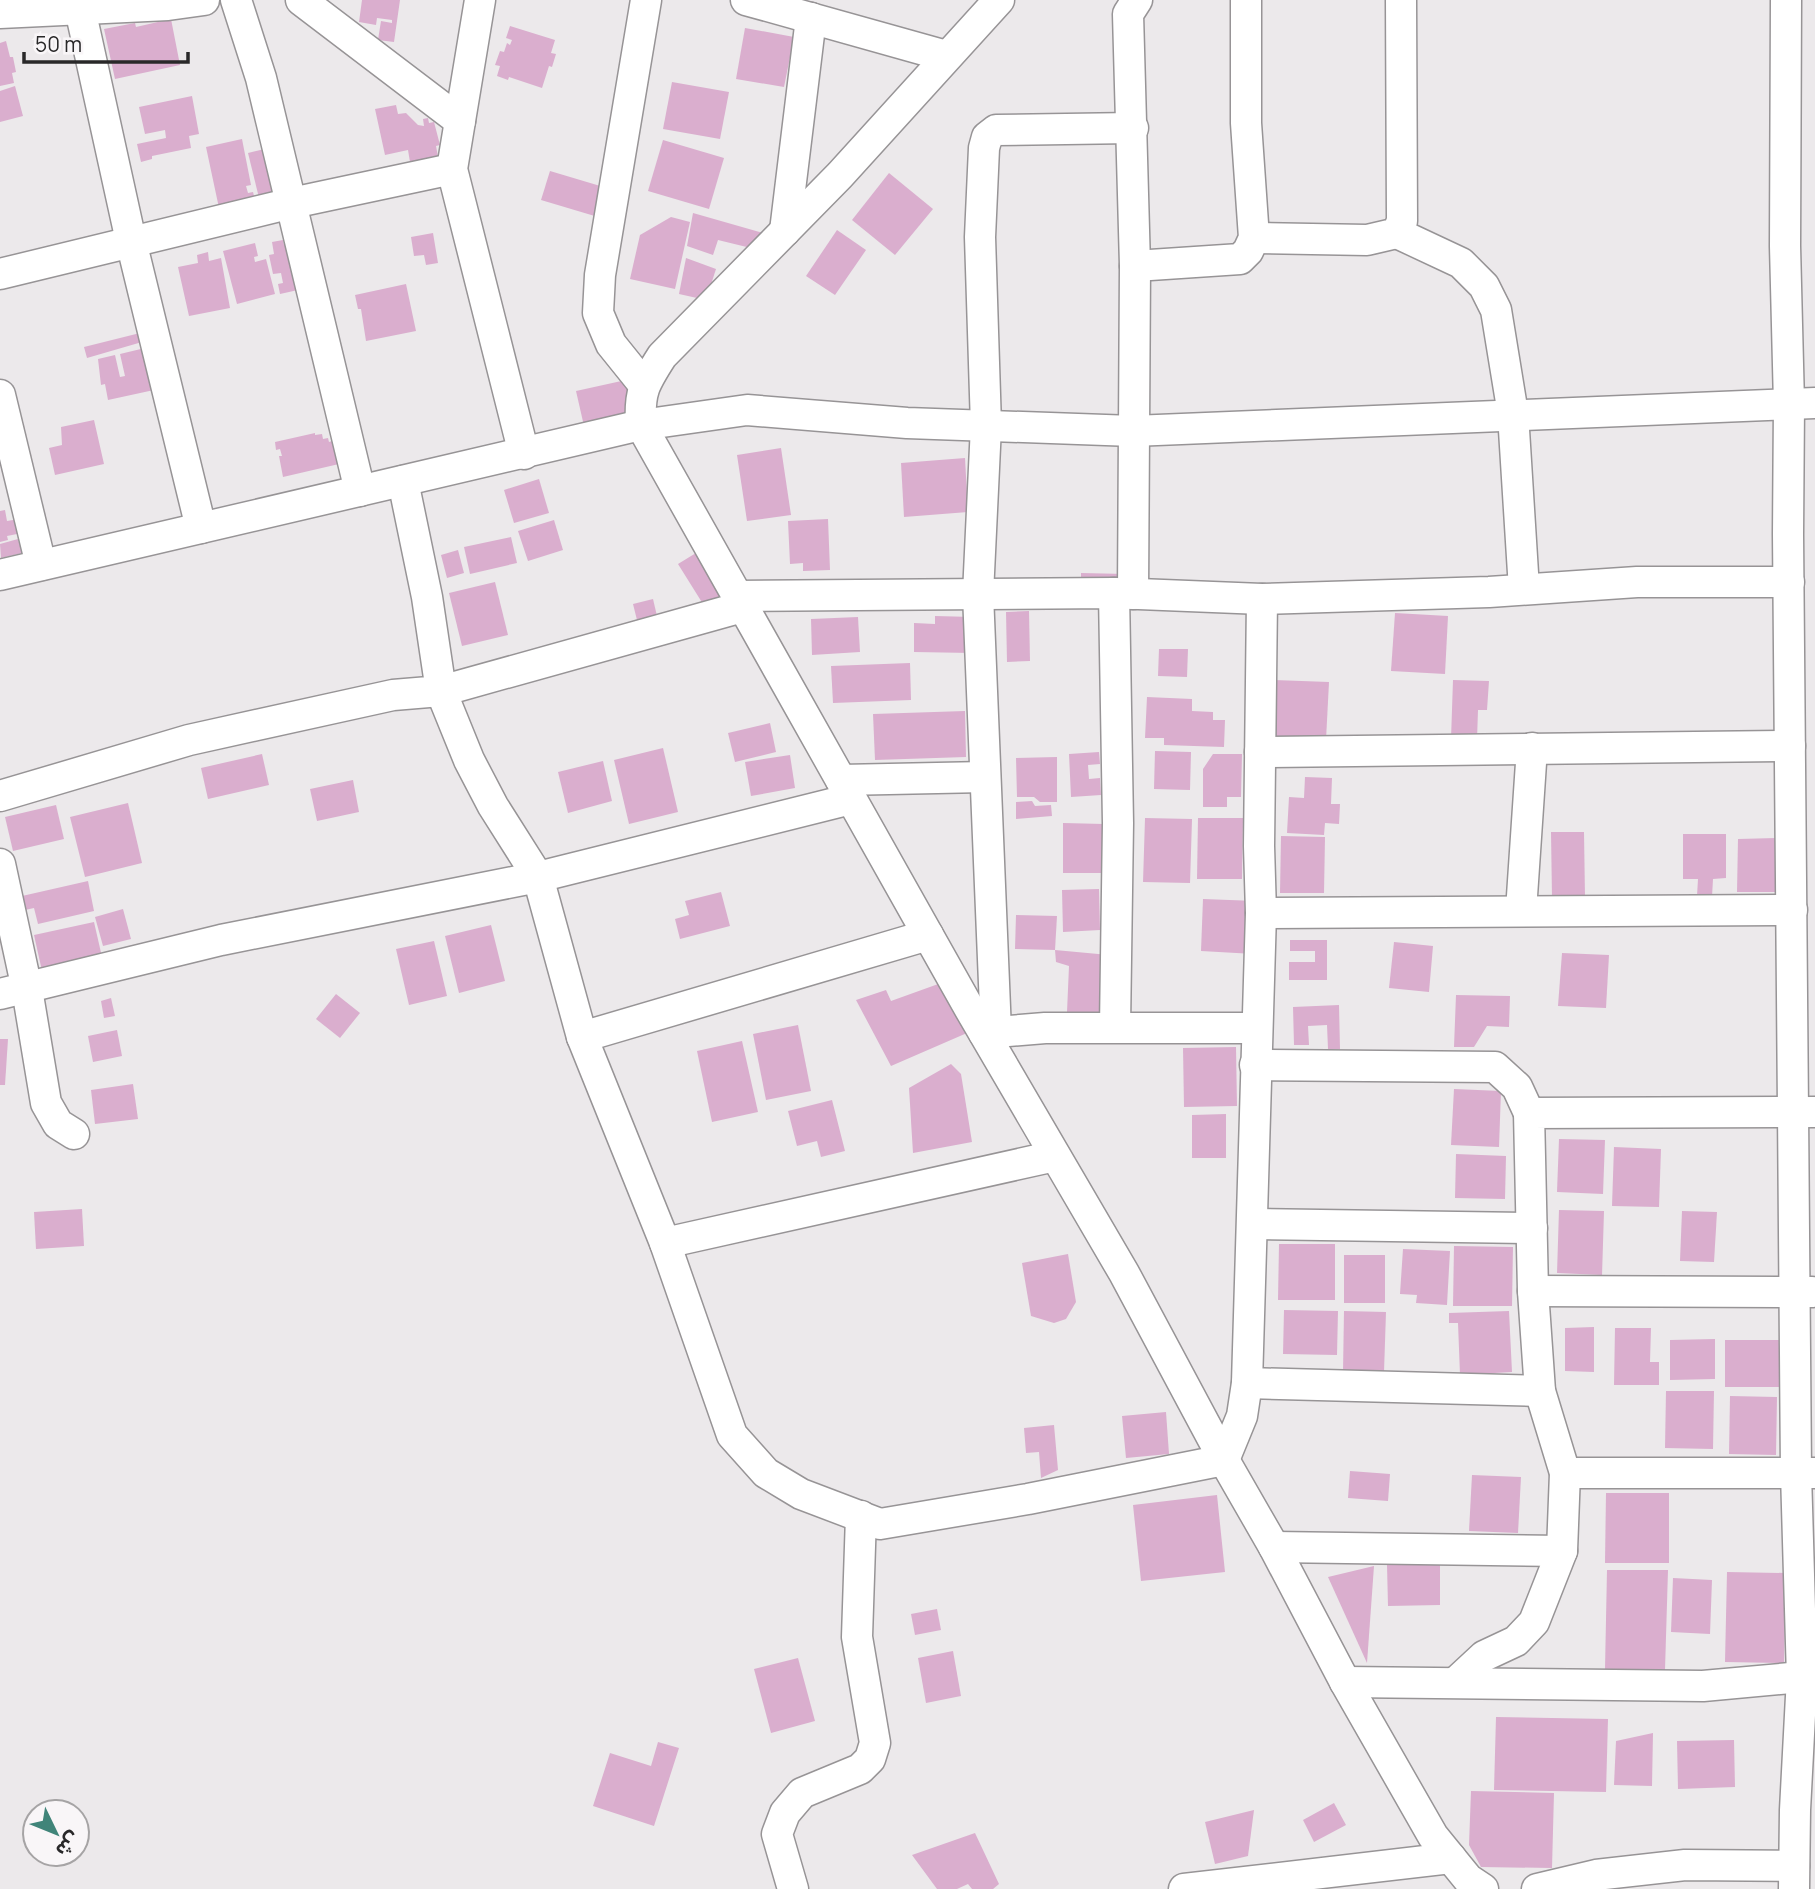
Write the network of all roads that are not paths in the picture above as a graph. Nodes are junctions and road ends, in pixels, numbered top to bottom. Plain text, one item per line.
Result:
1 (204, 0) edge
2 (236, 0) edge
3 (301, 0) edge
4 (480, 0) edge
5 (646, 0) edge
6 (746, 0) edge
7 (999, 0) edge
8 (1137, 0) edge
9 (1246, 0) edge
10 (1401, 0) edge
11 (1786, 0) edge
12 (80, 9) junction
13 (0, 13) edge
14 (811, 18) junction
15 (946, 56) junction
16 (460, 121) junction
17 (1133, 128) junction
18 (452, 169) junction
19 (292, 203) junction
20 (785, 231) junction
21 (1396, 233) junction
22 (1254, 237) junction
23 (131, 242) junction
24 (1135, 266) junction
25 (0, 274) edge
26 (644, 385) junction
27 (0, 395) edge
28 (1802, 403) edge
29 (1513, 414) junction
30 (641, 425) junction
31 (986, 426) junction
32 (1133, 430) junction
33 (524, 454) junction
34 (403, 481) junction
35 (360, 491) junction
36 (201, 528) junction
37 (41, 565) junction
38 (0, 575) edge
39 (1789, 582) junction
40 (1524, 589) junction
41 (1124, 593) junction
42 (978, 594) junction
43 (1262, 598) junction
44 (739, 601) junction
45 (441, 691) junction
46 (1790, 746) junction
47 (1532, 748) junction
48 (1260, 752) junction
49 (985, 777) junction
50 (846, 789) junction
51 (0, 796) edge
52 (0, 864) edge
53 (538, 877) junction
54 (1791, 910) junction
55 (1521, 911) junction
56 (1261, 912) junction
57 (928, 935) junction
58 (13, 991) edge
59 (1115, 1027) junction
60 (1256, 1028) junction
61 (990, 1033) junction
62 (582, 1037) junction
63 (1255, 1065) junction
64 (1804, 1112) edge
65 (1529, 1113) junction
66 (74, 1134) dead end
67 (1055, 1156) junction
68 (1253, 1224) junction
69 (1532, 1228) junction
70 (665, 1243) junction
71 (1533, 1291) junction
72 (1805, 1292) edge
73 (1247, 1383) junction
74 (1540, 1391) junction
75 (1224, 1460) junction
76 (1565, 1473) junction
77 (1805, 1473) edge
78 (861, 1517) junction
79 (1274, 1547) junction
80 (1562, 1551) junction
81 (1808, 1677) edge
82 (1345, 1682) junction
83 (1456, 1682) junction
84 (1805, 1810) edge
85 (1451, 1858) junction
86 (1794, 1878) edge
87 (793, 1889) edge
88 (1184, 1889) edge
89 (1483, 1889) edge
90 (1537, 1889) edge

1 - 12 street
2 - 19 street
3 - 16 street
4 - 16 street
5 - 26 street
6 - 14 street
7 - 15 street
8 - 17 street
9 - 22 street
10 - 21 street
11 - 28 street
12 - 13 street
12 - 23 street
14 - 15 street
14 - 20 street
15 - 20 street
16 - 18 street
17 - 24 street
17 - 31 street
18 - 19 street
18 - 33 street
19 - 23 street
19 - 35 street
20 - 26 street
21 - 22 street
21 - 29 street
22 - 24 street
23 - 25 street
23 - 36 street
24 - 32 street
26 - 30 street
27 - 37 street
28 - 29 street
28 - 39 street
29 - 32 street
29 - 40 street
30 - 31 street
30 - 33 street
30 - 44 street
31 - 32 street
31 - 42 street
32 - 41 street
33 - 34 street
34 - 35 street
34 - 45 street
35 - 36 street
36 - 37 street
37 - 38 street
39 - 40 street
39 - 46 street
40 - 43 street
41 - 42 street
41 - 43 street
41 - 59 street
42 - 44 street
42 - 49 street
43 - 48 street
44 - 45 street
44 - 50 street
45 - 51 street
45 - 53 street
46 - 47 street
46 - 54 street
47 - 48 street
47 - 55 street
48 - 56 street
49 - 50 street
49 - 61 street
50 - 53 street
50 - 57 street
52 - 58 street
53 - 58 street
53 - 62 street
54 - 55 street
54 - 64 street
55 - 56 street
56 - 60 street
57 - 61 street
57 - 62 street
58 - 66 street
59 - 60 street
59 - 61 street
60 - 63 street
61 - 67 street
62 - 70 street
63 - 65 street
63 - 68 street
64 - 65 street
64 - 72 street
65 - 69 street
67 - 70 street
67 - 75 street
68 - 69 street
68 - 73 street
69 - 71 street
70 - 78 street
71 - 72 street
71 - 74 street
72 - 77 street
73 - 74 street
73 - 75 street
74 - 76 street
75 - 78 street
75 - 79 street
76 - 77 street
76 - 80 street
77 - 81 street
78 - 87 street
79 - 80 street
79 - 82 street
80 - 83 street
81 - 83 street
81 - 84 street
82 - 83 street
82 - 85 street
84 - 86 street
85 - 88 street
85 - 89 street
86 - 90 street

